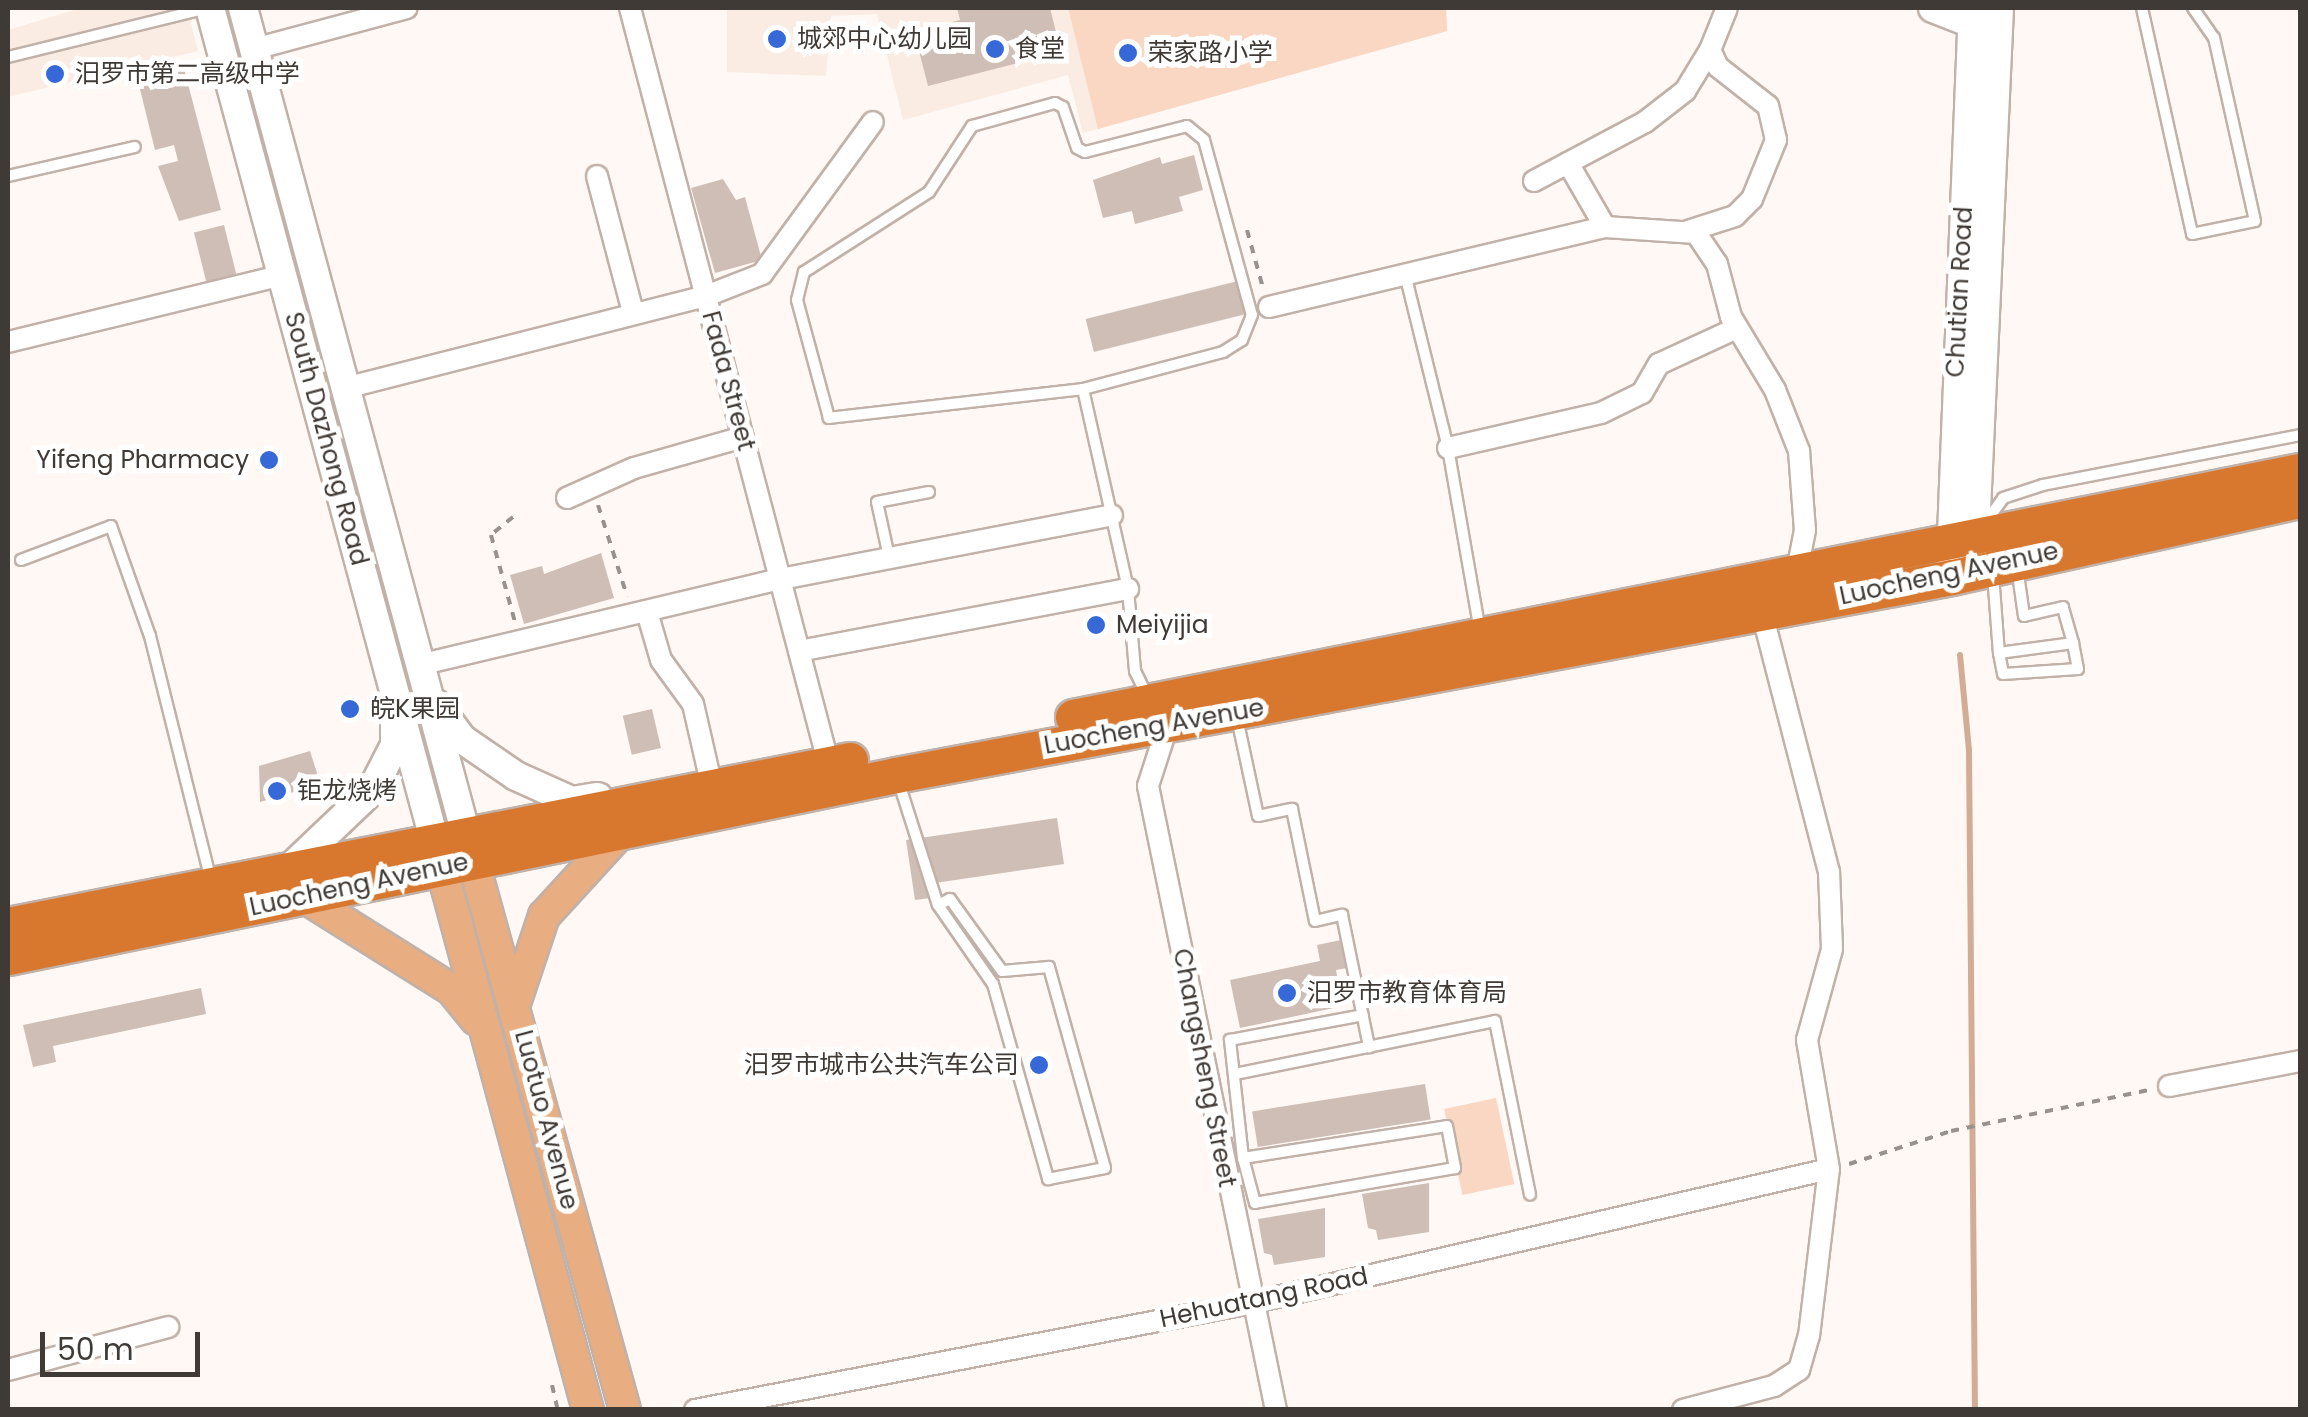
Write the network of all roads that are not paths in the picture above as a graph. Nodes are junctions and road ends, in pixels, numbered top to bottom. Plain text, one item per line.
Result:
1 (209, 8) edge
2 (243, 8) edge
3 (407, 8) edge
4 (630, 8) edge
5 (1727, 8) edge
6 (1933, 8) edge
7 (2142, 8) edge
8 (2193, 8) edge
9 (362, 13) edge
10 (1986, 18) edge
11 (254, 49) junction
12 (1710, 50) junction
13 (8, 58) edge
14 (873, 122) dead end
15 (134, 147) dead end
16 (1568, 163) junction
17 (8, 176) edge
18 (597, 176) dead end
19 (1534, 182) dead end
20 (1605, 227) junction
21 (1688, 231) junction
22 (1405, 274) junction
23 (283, 276) junction
24 (706, 296) junction
25 (1268, 307) dead end
26 (634, 312) junction
27 (1737, 328) junction
28 (8, 342) edge
29 (345, 388) junction
30 (1083, 390) junction
31 (2300, 435) edge
32 (743, 436) junction
33 (1448, 448) junction
34 (2300, 471) edge
35 (929, 492) dead end
36 (567, 498) dead end
37 (2300, 500) edge
38 (1112, 515) junction
39 (888, 557) junction
40 (22, 560) dead end
41 (1976, 560) junction
42 (1797, 572) junction
43 (781, 579) junction
44 (1128, 589) junction
45 (1762, 612) junction
46 (640, 613) junction
47 (1480, 632) junction
48 (2074, 643) junction
49 (798, 651) junction
50 (1998, 653) junction
51 (422, 678) junction
52 (394, 696) junction
53 (1236, 712) junction
54 (1158, 713) junction
55 (826, 754) junction
56 (864, 758) junction
57 (896, 774) junction
58 (710, 778) junction
59 (621, 832) junction
60 (454, 851) junction
61 (212, 885) junction
62 (294, 885) junction
63 (938, 905) junction
64 (8, 925) edge
65 (8, 957) edge
66 (514, 1006) junction
67 (1363, 1015) junction
68 (482, 1026) junction
69 (1369, 1047) junction
70 (2300, 1060) edge
71 (1236, 1074) junction
72 (2169, 1086) road end
73 (1243, 1158) junction
74 (1829, 1169) junction
75 (1530, 1194) dead end
76 (1251, 1303) junction
77 (168, 1327) dead end
78 (8, 1370) edge
79 (588, 1409) edge
80 (625, 1410) edge
81 (695, 1410) edge
82 (1276, 1410) edge
83 (1684, 1410) edge

1 - 13 lane
1 - 23 main road, South Dazhong Road
2 - 11 main road, South Dazhong Road
3 - 9 street
4 - 24 street, Fada Street
5 - 12 street
6 - 10 main road
7 - 8 lane
9 - 11 street
10 - 41 main road, Chutian Road
11 - 29 main road, South Dazhong Road
12 - 16 street
12 - 21 street
14 - 24 street
15 - 17 lane
16 - 19 street
16 - 20 street
18 - 26 street
20 - 21 street
20 - 22 street
21 - 27 street
22 - 25 street
22 - 33 lane
23 - 28 street
23 - 52 main road, South Dazhong Road
24 - 26 street
24 - 32 street, Fada Street
26 - 29 street
27 - 33 street
27 - 42 street
29 - 51 main road, South Dazhong Road
30 - 30 lane
30 - 38 lane
31 - 41 lane
32 - 36 street
32 - 43 street, Fada Street
33 - 47 lane
34 - 41 highway, Luocheng Avenue
35 - 39 lane
37 - 41 highway, Luocheng Avenue
38 - 39 street
38 - 44 lane
39 - 43 street
40 - 61 lane
41 - 42 highway, Luocheng Avenue
41 - 45 highway, Luocheng Avenue
41 - 48 lane
41 - 50 lane
42 - 47 highway, Luocheng Avenue
43 - 46 street
43 - 49 street, Fada Street
44 - 49 street
44 - 54 lane
45 - 53 highway, Luocheng Avenue
45 - 74 street
46 - 51 street
46 - 58 street
47 - 54 highway, Luocheng Avenue
48 - 50 lane
48 - 50 lane
49 - 55 street, Fada Street
51 - 58 main road
51 - 60 main road, South Dazhong Road
52 - 60 main road, South Dazhong Road
52 - 62 main road
53 - 54 highway, Luocheng Avenue
53 - 67 lane
54 - 56 highway, Luocheng Avenue
54 - 57 highway, Luocheng Avenue
54 - 76 street, Changsheng Street
55 - 56 main road
55 - 58 main road
56 - 60 highway, Luocheng Avenue
57 - 59 highway, Luocheng Avenue
57 - 63 lane
59 - 60 highway, Luocheng Avenue
59 - 66 main road
60 - 62 highway, Luocheng Avenue
60 - 66 main road, Luotuo Avenue
60 - 68 main road, Luotuo Avenue
61 - 62 highway, Luocheng Avenue
61 - 64 highway, Luocheng Avenue
62 - 65 highway, Luocheng Avenue
62 - 68 main road
63 - 63 lane
66 - 80 main road, Luotuo Avenue
67 - 69 lane
67 - 71 lane
68 - 79 main road, Luotuo Avenue
69 - 71 lane
69 - 75 lane
70 - 72 street
71 - 73 lane
73 - 73 lane
74 - 76 street, Hehuatang Road
74 - 83 street
76 - 81 street, Hehuatang Road
76 - 82 street, Changsheng Street
77 - 78 street

